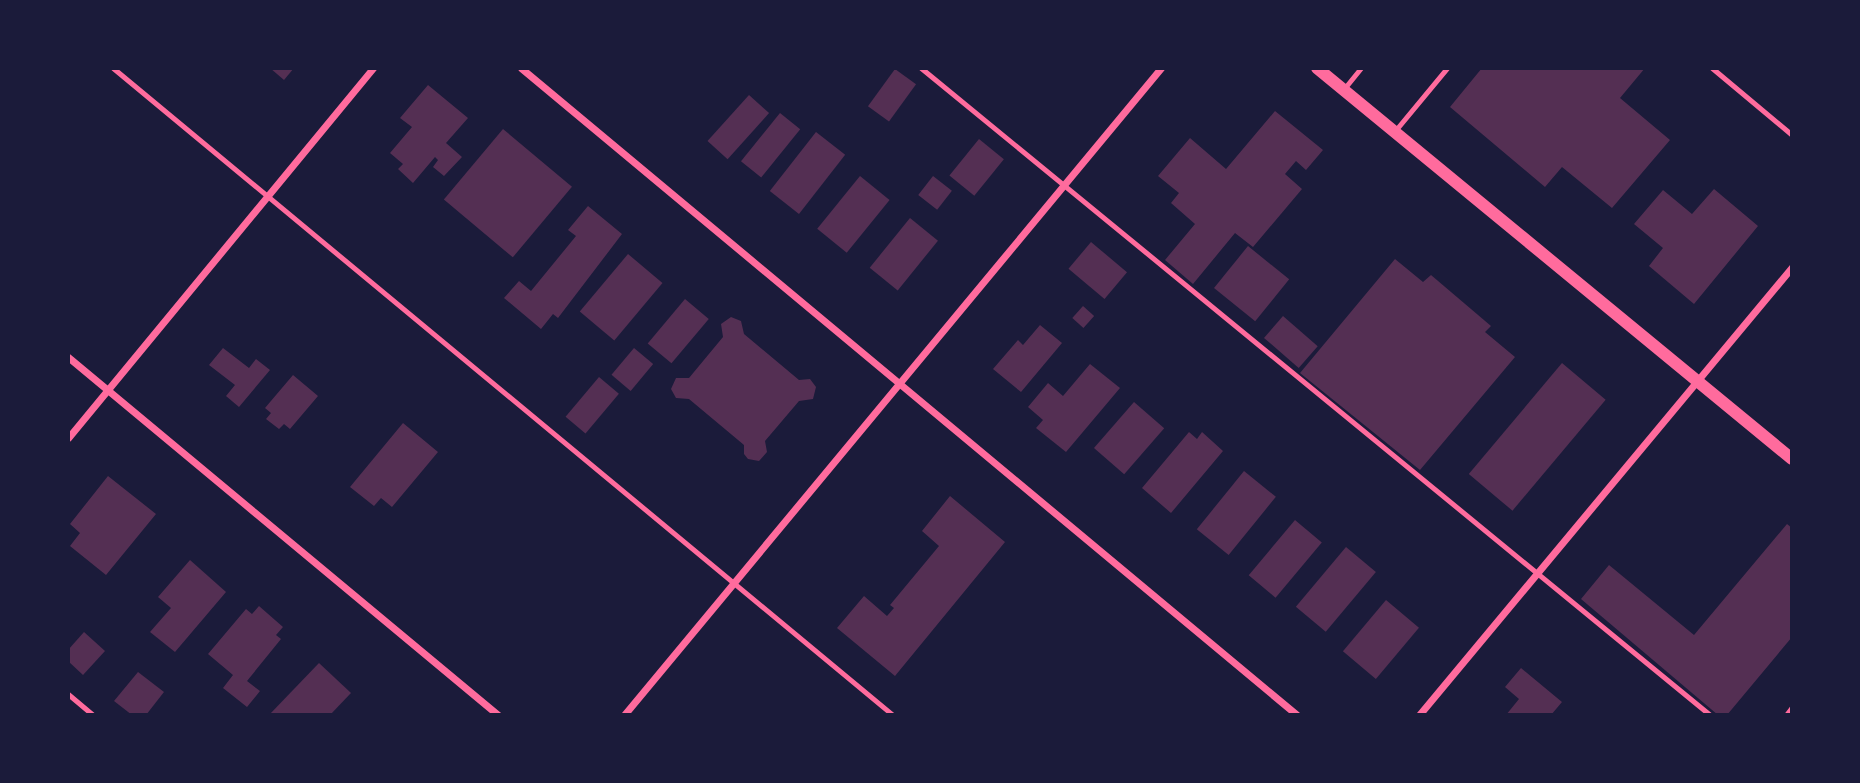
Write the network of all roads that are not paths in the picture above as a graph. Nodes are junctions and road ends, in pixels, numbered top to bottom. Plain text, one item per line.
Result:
1 (113, 68) edge
2 (373, 68) edge
3 (521, 68) edge
4 (921, 68) edge
5 (1161, 68) edge
6 (1317, 68) edge
7 (1361, 68) edge
8 (1447, 68) edge
9 (1713, 68) edge
10 (1342, 90) junction
11 (1394, 132) junction
12 (1792, 135) edge
13 (1063, 185) junction
14 (267, 198) junction
15 (1792, 267) edge
16 (68, 357) edge
17 (1697, 380) junction
18 (900, 382) junction
19 (108, 390) junction
20 (68, 438) edge
21 (1792, 459) edge
22 (1538, 572) junction
23 (733, 583) junction
24 (68, 694) edge
25 (1792, 707) edge
26 (93, 715) edge
27 (498, 715) edge
28 (624, 715) edge
29 (893, 715) edge
30 (1297, 715) edge
31 (1419, 715) edge
32 (1710, 715) edge
33 (1786, 715) edge

1 - 14 lane
2 - 14 street
3 - 18 street
4 - 13 lane
5 - 13 street
6 - 10 street
7 - 10 lane
8 - 11 lane
9 - 12 lane
10 - 11 street
11 - 17 street
13 - 18 street
13 - 22 lane
14 - 19 street
14 - 23 lane
15 - 17 street
16 - 19 street
17 - 21 street
17 - 22 street
18 - 23 street
18 - 30 street
19 - 20 street
19 - 27 street
22 - 31 street
22 - 32 lane
23 - 28 street
23 - 29 lane
24 - 26 lane
25 - 33 lane

